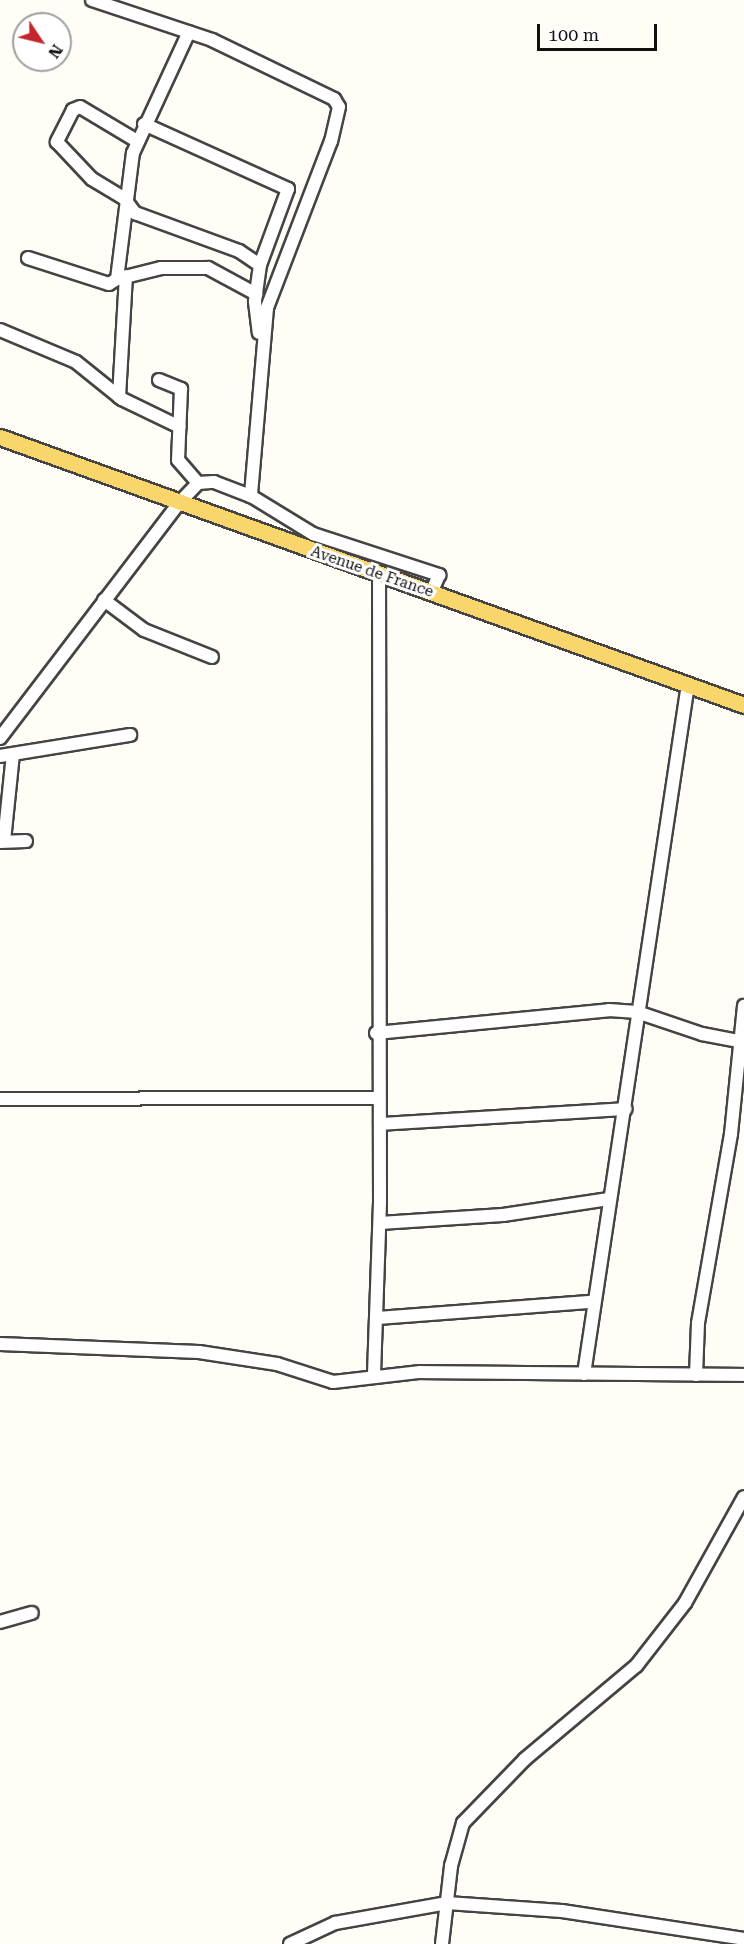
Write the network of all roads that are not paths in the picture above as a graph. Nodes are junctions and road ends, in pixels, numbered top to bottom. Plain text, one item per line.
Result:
1 (92, 0) edge
2 (189, 32) junction
3 (144, 124) junction
4 (137, 141) junction
5 (124, 198) junction
6 (28, 258) dead end
7 (260, 265) junction
8 (122, 277) junction
9 (256, 294) junction
10 (0, 330) edge
11 (261, 349) junction
12 (159, 381) dead end
13 (119, 397) junction
14 (180, 427) junction
15 (0, 437) edge
16 (198, 483) junction
17 (251, 496) junction
18 (178, 504) junction
19 (379, 575) junction
20 (431, 593) junction
21 (104, 600) junction
22 (212, 657) dead end
23 (688, 684) junction
24 (744, 705) edge
25 (130, 735) dead end
26 (0, 738) edge
27 (6, 755) edge
28 (26, 841) dead end
29 (2, 842) edge
30 (744, 1005) edge
31 (637, 1012) junction
32 (376, 1033) junction
33 (741, 1041) edge
34 (379, 1098) junction
35 (0, 1099) edge
36 (626, 1109) junction
37 (380, 1124) junction
38 (609, 1199) junction
39 (380, 1223) junction
40 (592, 1302) junction
41 (377, 1318) junction
42 (0, 1344) edge
43 (374, 1374) junction
44 (584, 1374) junction
45 (696, 1375) junction
46 (744, 1375) edge
47 (744, 1497) edge
48 (32, 1613) dead end
49 (0, 1622) edge
50 (447, 1903) junction
51 (744, 1939) edge
52 (290, 1944) edge
53 (442, 1944) edge

1 - 2 street
2 - 3 street
2 - 11 street
3 - 4 street
3 - 7 street
4 - 5 street
4 - 5 street
5 - 7 street
5 - 8 street
6 - 8 street
7 - 9 street
8 - 9 street
8 - 13 street
9 - 11 street
10 - 13 street
11 - 17 street
12 - 14 street
13 - 14 street
14 - 16 street
15 - 18 main road, Avenue de France
16 - 17 street
16 - 18 street
17 - 20 street
18 - 19 main road, Avenue de France
18 - 21 street
19 - 20 main road, Avenue de France
19 - 32 street
20 - 23 main road, Avenue de France
21 - 22 street
21 - 26 street
23 - 24 main road, Avenue de France
23 - 31 street
25 - 27 street
27 - 29 street
28 - 29 street
30 - 33 street
31 - 32 street
31 - 33 street
31 - 36 street
32 - 34 street
33 - 45 street
34 - 35 street
34 - 37 street
36 - 37 street
36 - 38 street
37 - 39 street
38 - 39 street
38 - 40 street
39 - 41 street
40 - 41 street
40 - 44 street
41 - 43 street
42 - 43 street
43 - 44 street
44 - 45 street
45 - 46 street
47 - 50 street
48 - 49 street
50 - 51 street
50 - 52 street
50 - 53 street

